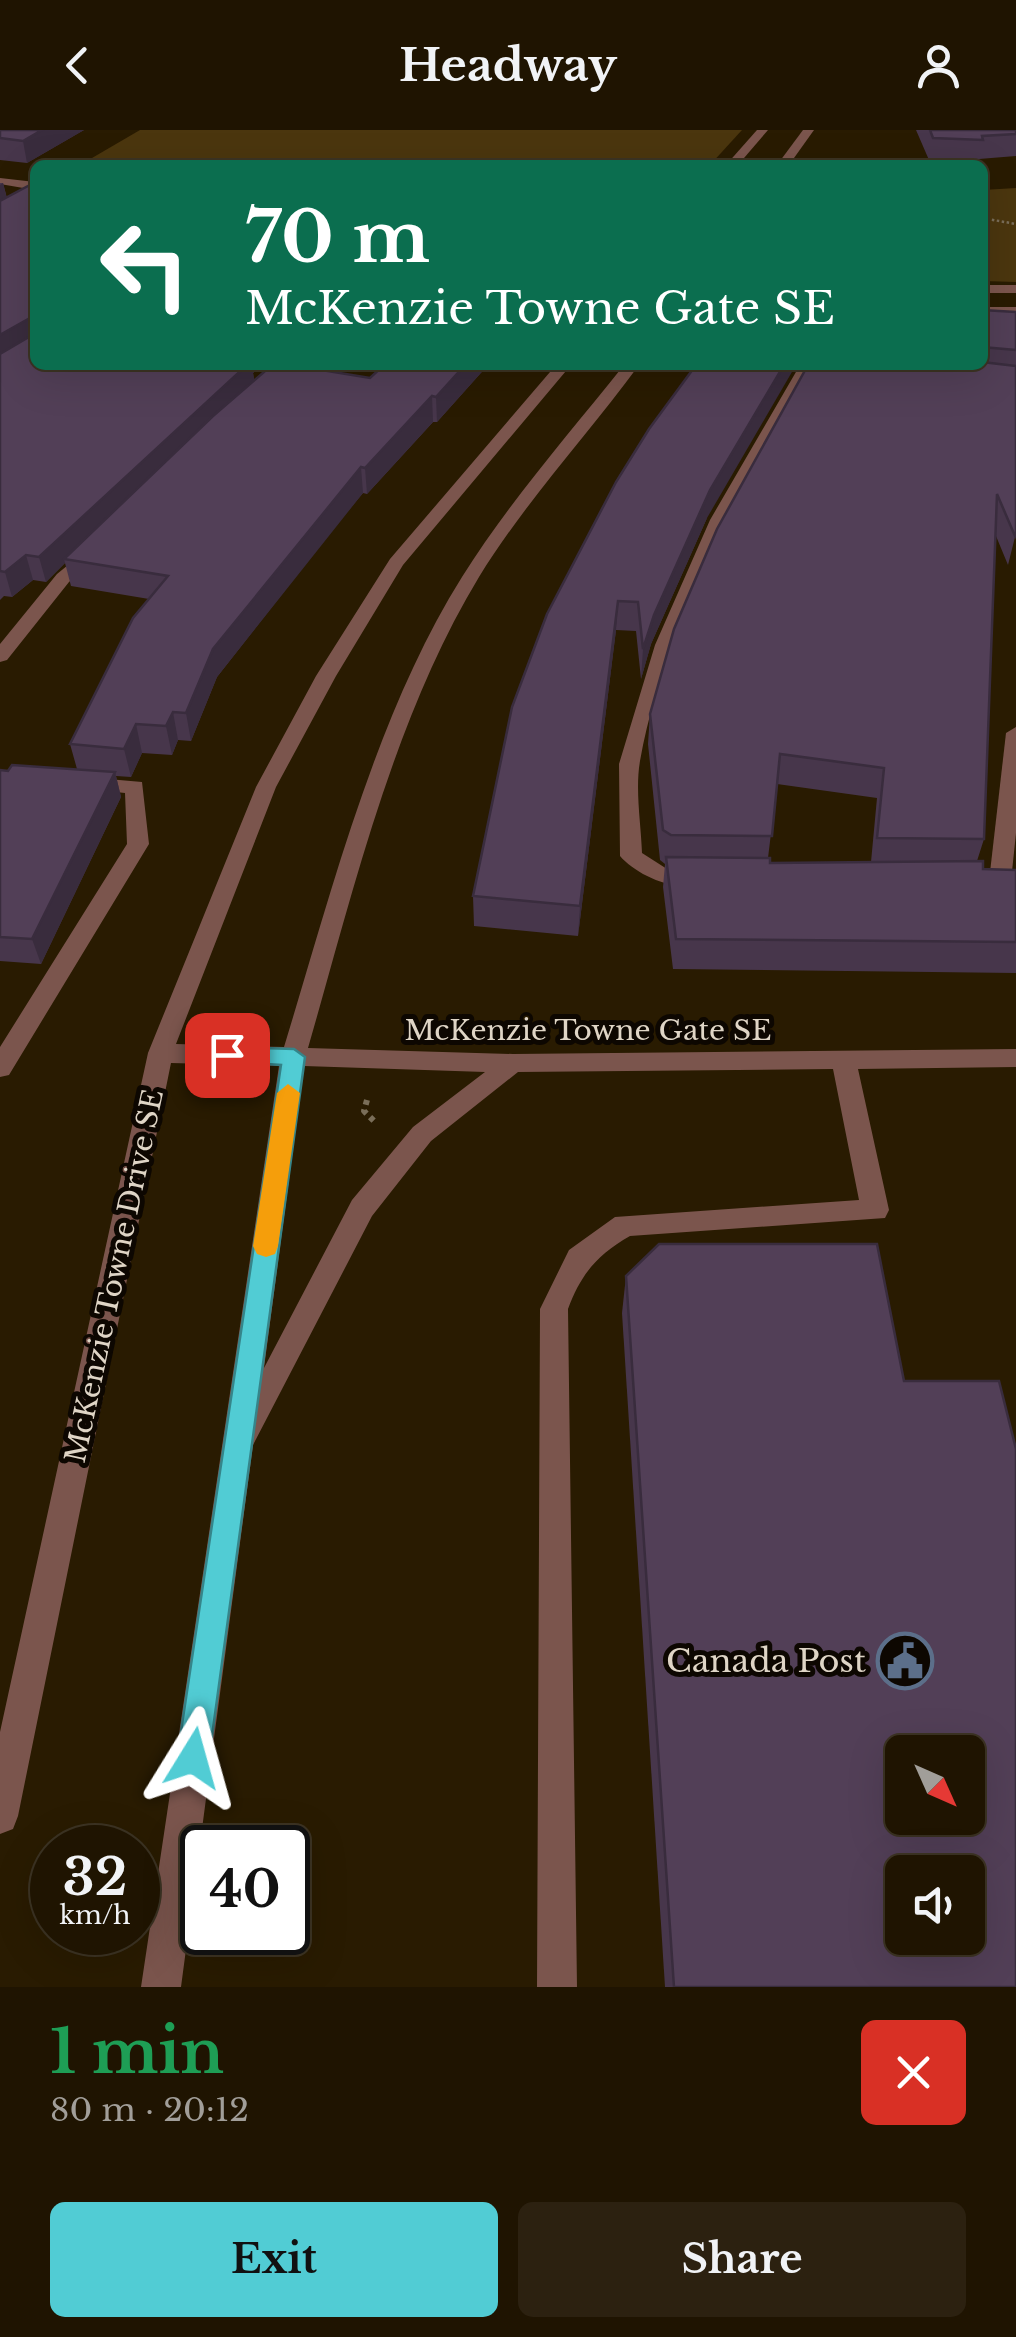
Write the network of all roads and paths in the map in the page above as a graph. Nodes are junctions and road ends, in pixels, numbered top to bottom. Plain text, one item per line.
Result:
1 (762, 130) edge
2 (810, 130) edge
3 (736, 160) edge
4 (787, 160) edge
5 (0, 182) edge
6 (30, 185) edge
7 (988, 219) edge
8 (1016, 224) edge
9 (988, 289) edge
10 (1016, 289) edge
11 (988, 311) edge
12 (1016, 311) edge
13 (560, 370) edge
14 (628, 370) edge
15 (804, 370) edge
16 (103, 539) edge
17 (0, 656) edge
18 (1016, 733) edge
19 (58, 780) edge
20 (722, 877) edge
21 (999, 881) edge
22 (160, 1054) junction
23 (294, 1057) junction
24 (1016, 1058) edge
25 (844, 1060) junction
26 (513, 1063) junction
27 (0, 1068) edge
28 (236, 1452) junction
29 (0, 1816) edge
30 (160, 1987) edge
31 (557, 1987) edge

1 - 3 street
2 - 4 street
5 - 6 street
7 - 8 path
9 - 10 street
11 - 12 street
13 - 22 street, McKenzie Towne Drive SE
14 - 23 street
15 - 20 street
16 - 17 street
18 - 21 street
19 - 27 street
22 - 23 street, McKenzie Towne Gate SE
22 - 29 street, McKenzie Towne Drive SE
23 - 26 street, McKenzie Towne Gate SE
23 - 28 street
24 - 25 street, McKenzie Towne Gate SE
25 - 26 street, McKenzie Towne Gate SE
25 - 31 street
26 - 28 street
28 - 30 street

